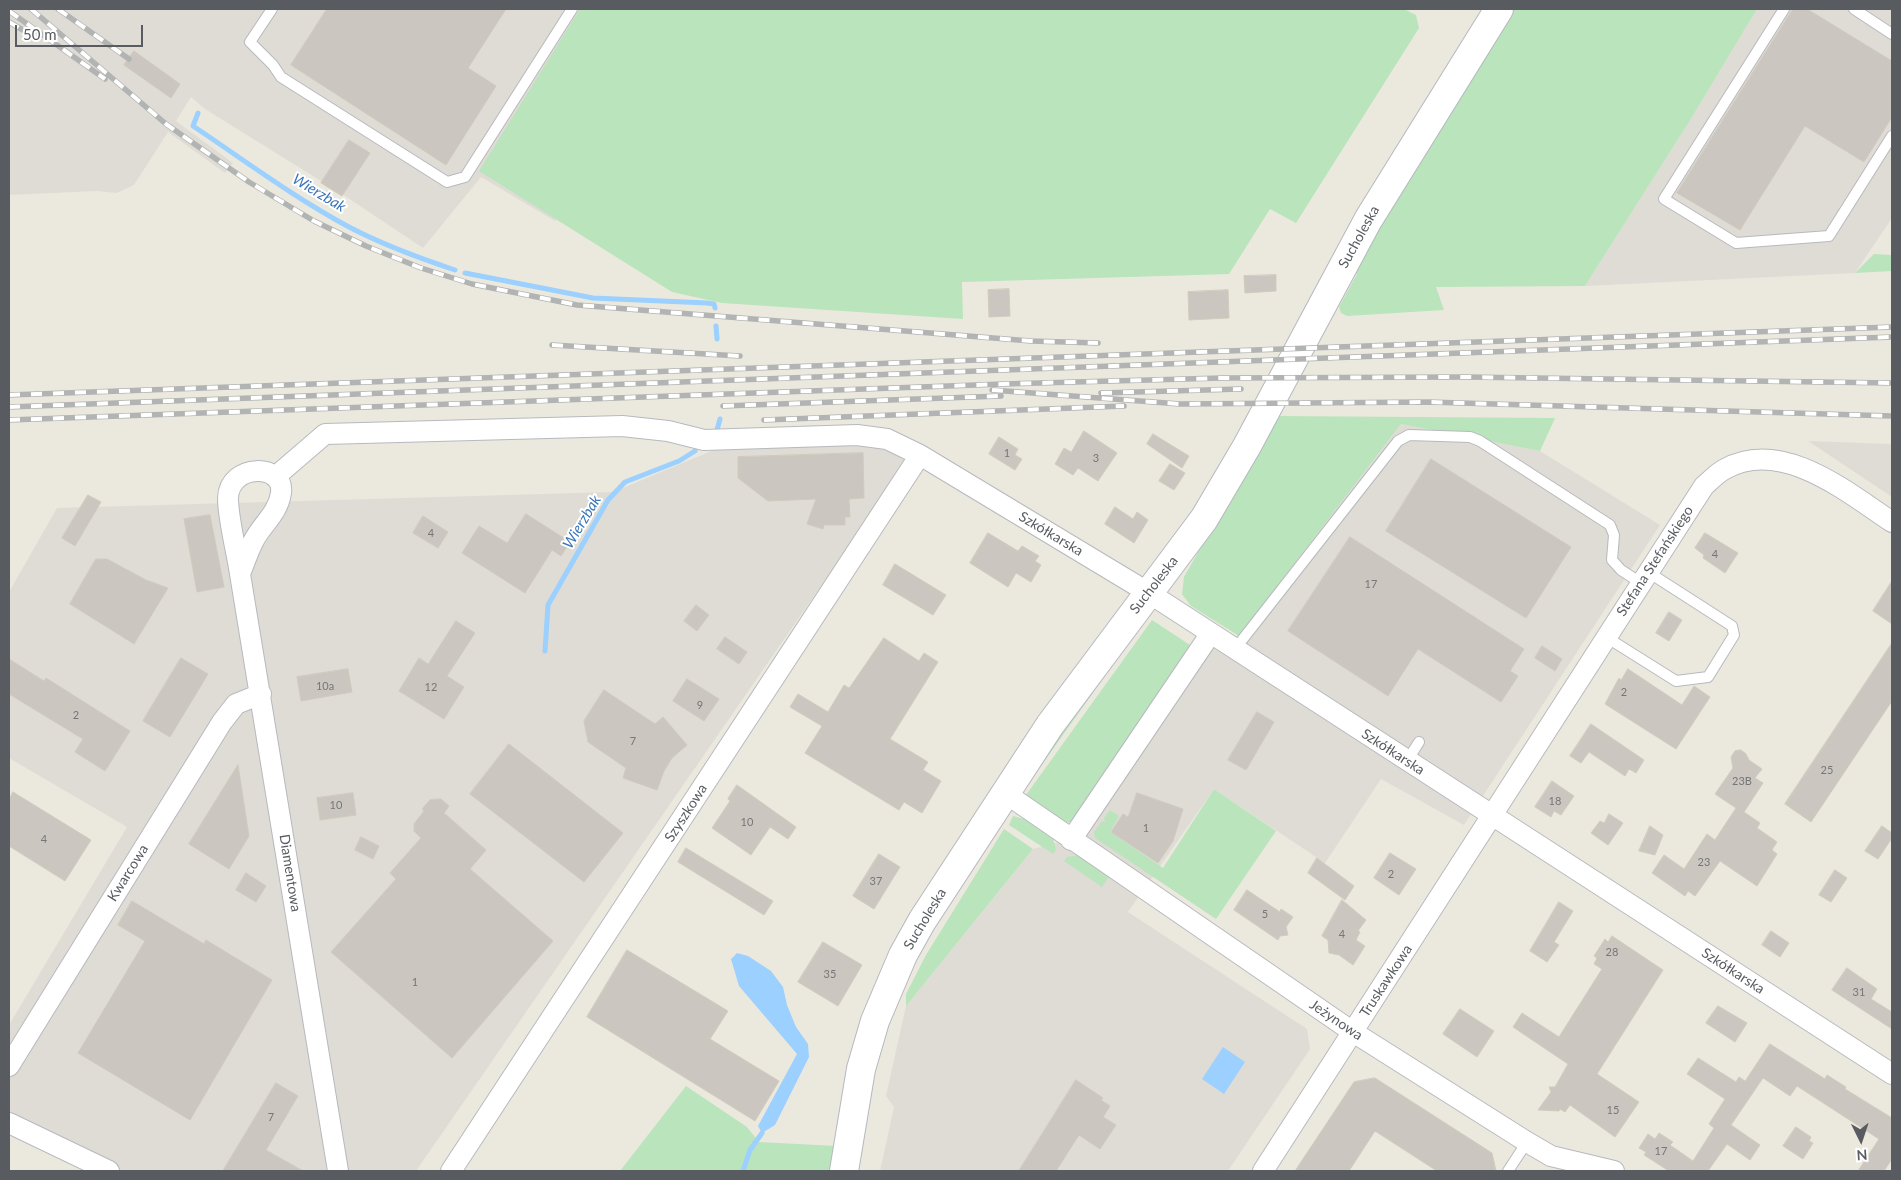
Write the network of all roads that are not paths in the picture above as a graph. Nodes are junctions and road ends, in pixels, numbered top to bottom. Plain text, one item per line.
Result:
1 (272, 9) edge
2 (572, 9) edge
3 (1499, 9) edge
4 (1784, 9) edge
5 (1854, 9) edge
6 (1892, 34) edge
7 (1892, 136) edge
8 (920, 455) junction
9 (275, 477) junction
10 (1892, 522) edge
11 (240, 574) junction
12 (1645, 577) junction
13 (1149, 593) junction
14 (1211, 633) junction
15 (1606, 637) junction
16 (1235, 649) junction
17 (261, 694) junction
18 (1419, 742) dead end
19 (1407, 761) junction
20 (1005, 793) junction
21 (1492, 815) junction
22 (1071, 840) junction
23 (1353, 1032) junction
24 (9, 1066) edge
25 (1892, 1074) edge
26 (9, 1123) edge
27 (1528, 1142) junction
28 (109, 1171) edge
29 (338, 1171) edge
30 (451, 1171) edge
31 (844, 1171) edge
32 (1263, 1171) edge
33 (1508, 1171) edge
34 (1614, 1171) edge

1 - 2 lane
3 - 13 street, Sucholeska
4 - 7 lane
5 - 6 lane
8 - 9 street, Szkółkarska
8 - 13 street, Szkółkarska
8 - 30 street, Szyszkowa
9 - 11 street
9 - 11 street, Diamentowa
10 - 12 street, Stefana Stefańskiego
11 - 17 street, Diamentowa
12 - 15 street, Stefana Stefańskiego
12 - 15 lane
12 - 16 lane
13 - 14 street, Szkółkarska
13 - 20 street, Sucholeska
14 - 16 street, Szkółkarska
14 - 22 street
15 - 21 street, Stefana Stefańskiego
16 - 19 street, Szkółkarska
17 - 24 street, Kwarcowa
17 - 29 street, Diamentowa
18 - 19 lane
19 - 21 street, Szkółkarska
20 - 22 street, Jeżynowa
20 - 31 street, Sucholeska
21 - 23 street, Truskawkowa
21 - 25 street, Szkółkarska
22 - 23 street, Jeżynowa
23 - 27 street, Jeżynowa
23 - 32 street, Truskawkowa
26 - 28 street
27 - 33 lane
27 - 34 street, Jeżynowa

